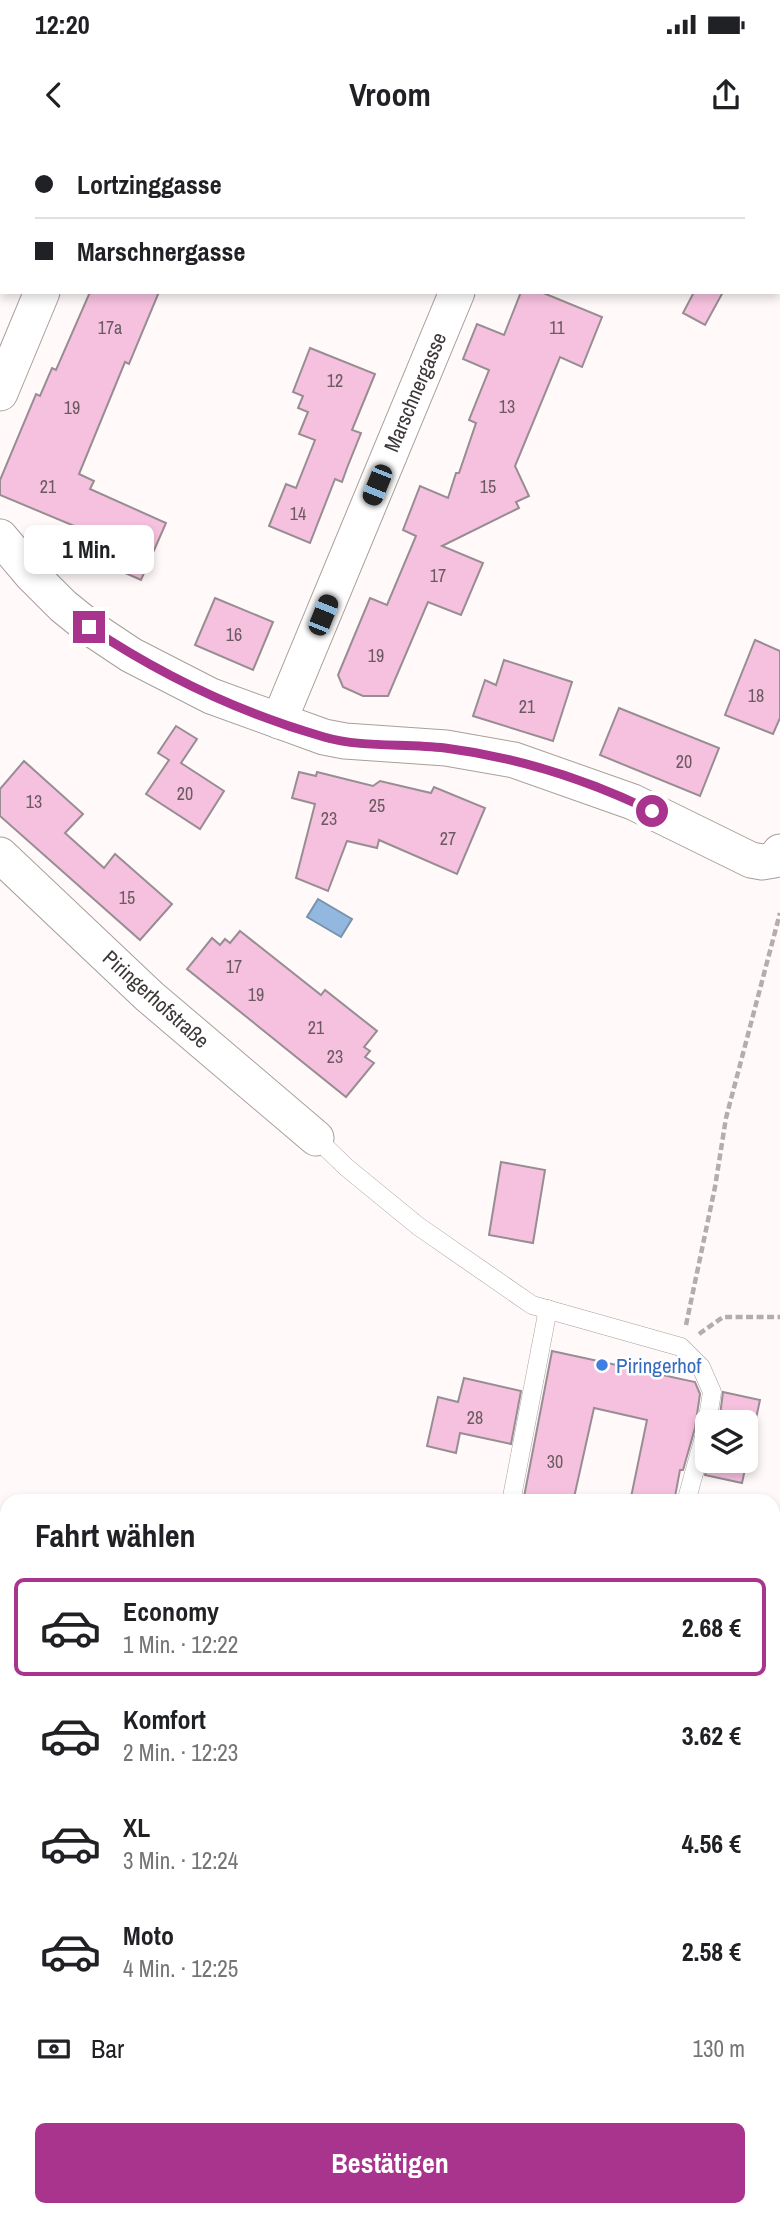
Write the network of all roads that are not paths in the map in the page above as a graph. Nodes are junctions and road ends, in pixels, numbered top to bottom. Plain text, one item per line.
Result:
1 (41, 294) edge
2 (456, 294) edge
3 (0, 393) edge
4 (0, 537) edge
5 (279, 721) junction
6 (780, 852) edge
7 (0, 855) edge
8 (316, 1138) joint
9 (548, 1309) junction
10 (513, 1494) edge
11 (688, 1494) edge

1 - 3 street
2 - 5 street, Marschnergasse
4 - 5 street
5 - 6 street
7 - 8 street, Piringerhofstraße
8 - 9 lane
9 - 10 lane
9 - 11 lane

